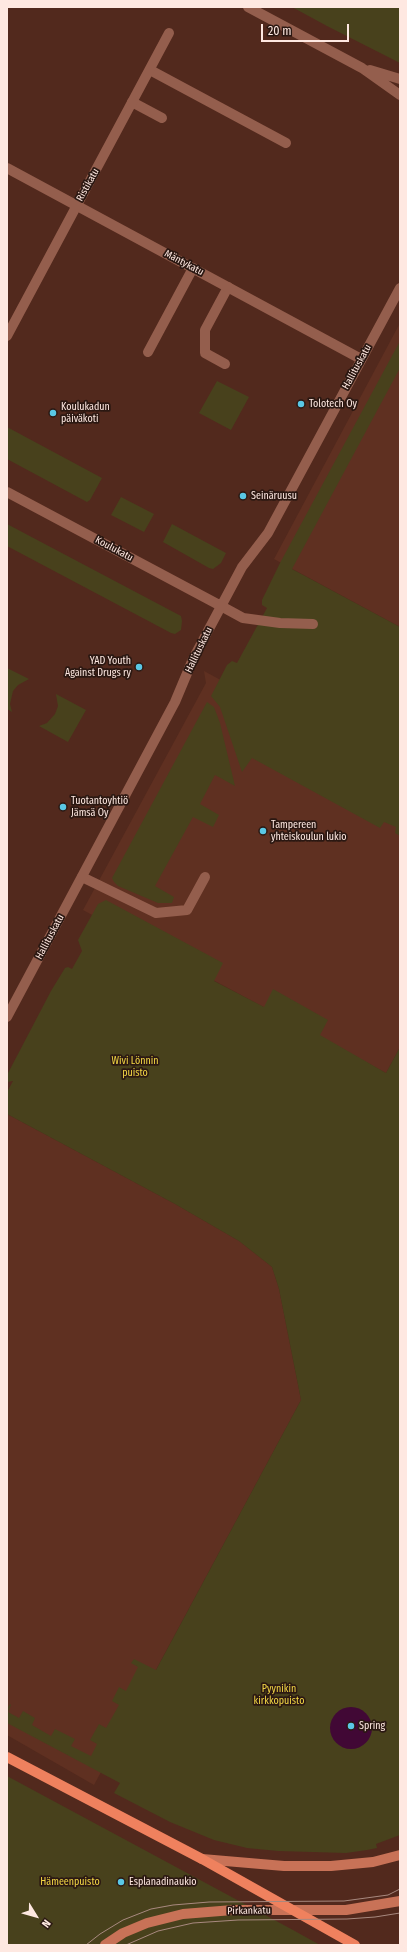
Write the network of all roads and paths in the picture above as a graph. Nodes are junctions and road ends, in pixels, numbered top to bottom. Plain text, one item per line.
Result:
1 (248, 7) edge
2 (169, 33) dead end
3 (362, 68) junction
4 (150, 70) junction
5 (400, 79) edge
6 (400, 94) edge
7 (132, 102) junction
8 (162, 118) dead end
9 (286, 143) dead end
10 (7, 168) edge
11 (77, 205) junction
12 (193, 268) junction
13 (228, 287) junction
14 (400, 288) edge
15 (7, 336) edge
16 (148, 352) dead end
17 (361, 359) junction
18 (225, 364) dead end
19 (7, 492) edge
20 (221, 606) junction
21 (313, 624) dead end
22 (205, 876) dead end
23 (82, 877) junction
24 (7, 1017) edge
25 (7, 1757) edge
26 (400, 1855) edge
27 (202, 1859) junction
28 (400, 1901) edge
29 (294, 1910) junction
30 (105, 1945) edge
31 (356, 1945) edge

1 - 3 street
2 - 4 street, Ristikatu
3 - 5 street
3 - 6 street
4 - 7 street, Ristikatu
4 - 9 street
7 - 8 street
7 - 11 street, Ristikatu
10 - 11 street, Mäntykatu
11 - 12 street, Mäntykatu
11 - 15 street, Ristikatu
12 - 13 street, Mäntykatu
12 - 16 street
13 - 17 street, Mäntykatu
13 - 18 street
14 - 17 street, Hallituskatu
17 - 20 street, Hallituskatu
19 - 20 street, Koulukatu
20 - 21 street, Koulukatu
20 - 23 street, Hallituskatu
22 - 23 street
23 - 24 street, Hallituskatu
25 - 27 main road
26 - 27 main road
27 - 29 main road
28 - 29 main road, Pirkankatu
29 - 30 main road, Pirkankatu
29 - 31 main road

